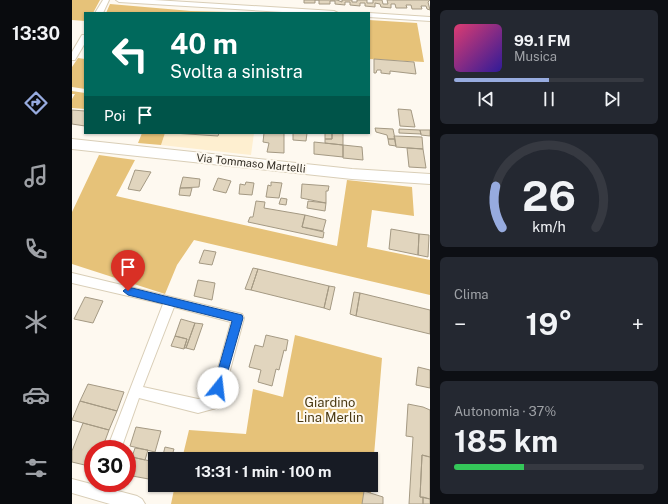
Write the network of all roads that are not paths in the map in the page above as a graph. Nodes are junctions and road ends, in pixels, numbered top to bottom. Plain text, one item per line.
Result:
1 (106, 0) edge
2 (119, 0) edge
3 (100, 12) edge
4 (317, 12) edge
5 (370, 15) edge
6 (430, 19) edge
7 (84, 39) edge
8 (72, 58) edge
9 (72, 144) edge
10 (430, 179) edge
11 (72, 278) edge
12 (170, 301) junction
13 (135, 391) junction
14 (117, 440) edge
15 (72, 486) edge
16 (84, 487) edge
17 (110, 492) edge
18 (138, 504) edge

1 - 3 street
2 - 4 street
5 - 6 street
7 - 8 street
9 - 10 main road, Via Tommaso Martelli
11 - 12 street
12 - 13 street
12 - 13 street
13 - 14 street
15 - 16 street
17 - 18 street

